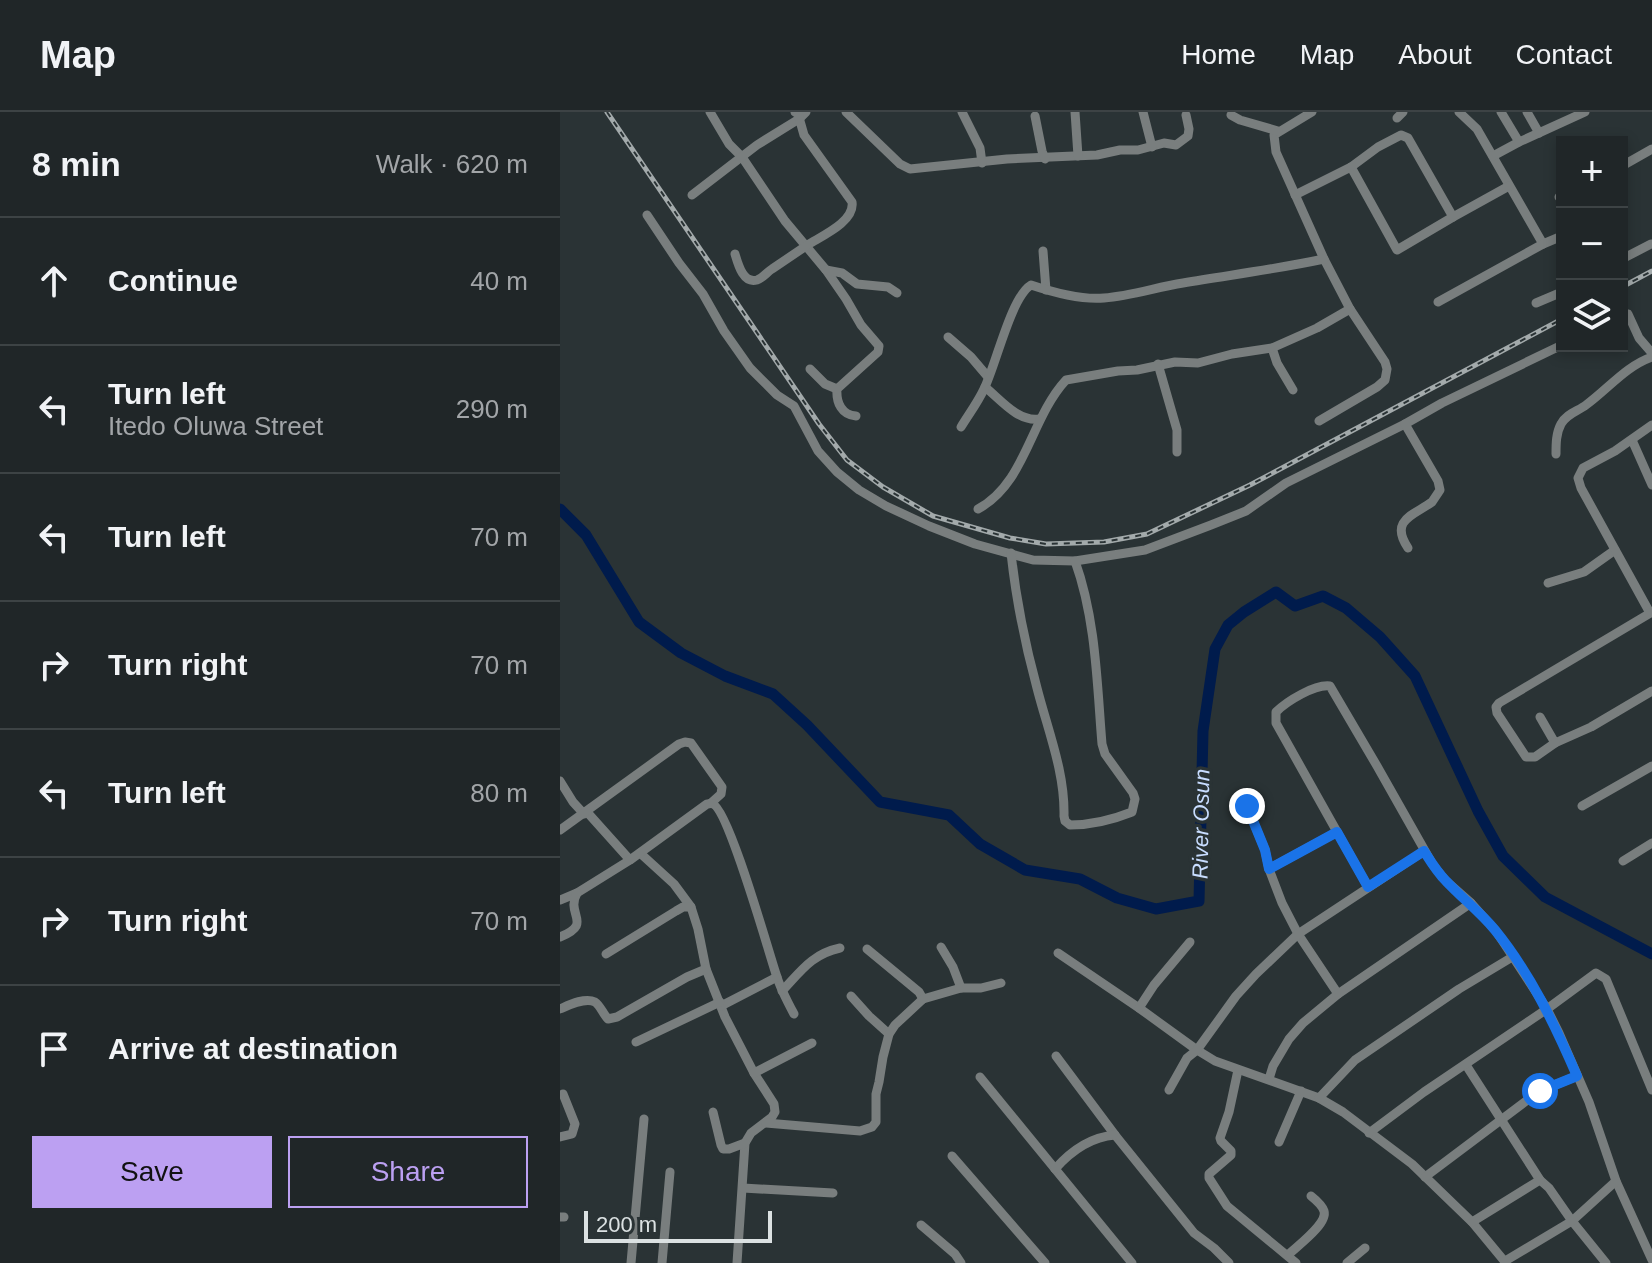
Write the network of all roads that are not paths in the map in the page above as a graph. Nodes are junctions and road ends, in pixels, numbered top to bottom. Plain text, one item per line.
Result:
1 (710, 112) edge
2 (846, 112) edge
3 (962, 112) edge
4 (1075, 112) edge
5 (1143, 112) edge
6 (1312, 112) edge
7 (1459, 112) edge
8 (1501, 112) edge
9 (1527, 112) edge
10 (1585, 112) edge
11 (800, 114) edge
12 (1186, 115) dead end
13 (1231, 115) dead end
14 (1035, 116) dead end
15 (1278, 131) junction
16 (1539, 133) junction
17 (1519, 142) junction
18 (1152, 147) junction
19 (1652, 149) edge
20 (1078, 156) junction
21 (1493, 156) junction
22 (742, 157) junction
23 (1045, 159) junction
24 (982, 163) junction
25 (1628, 163) edge
26 (1351, 167) junction
27 (1509, 186) junction
28 (692, 195) dead end
29 (1295, 195) junction
30 (647, 215) dead end
31 (1453, 217) junction
32 (1556, 239) edge
33 (1543, 244) junction
34 (1651, 244) edge
35 (807, 245) junction
36 (1043, 251) dead end
37 (735, 254) dead end
38 (1628, 256) edge
39 (1324, 259) junction
40 (826, 270) junction
41 (1046, 290) junction
42 (897, 293) dead end
43 (1556, 295) edge
44 (1438, 302) dead end
45 (1536, 303) dead end
46 (1350, 309) junction
47 (1628, 314) edge
48 (948, 337) dead end
49 (1272, 348) junction
50 (1556, 348) edge
51 (1652, 355) edge
52 (1158, 364) junction
53 (810, 369) dead end
54 (987, 382) junction
55 (837, 389) junction
56 (1293, 390) dead end
57 (856, 416) dead end
58 (1039, 419) junction
59 (1319, 421) dead end
60 (1405, 424) junction
61 (1652, 425) edge
62 (961, 427) dead end
63 (1632, 440) junction
64 (1177, 452) dead end
65 (1556, 454) dead end
66 (1652, 485) edge
67 (978, 509) dead end
68 (1408, 548) dead end
69 (1615, 550) junction
70 (1011, 553) junction
71 (1075, 561) junction
72 (1548, 583) dead end
73 (1651, 612) edge
74 (1652, 691) edge
75 (1540, 717) dead end
76 (1555, 743) junction
77 (1652, 766) edge
78 (560, 781) edge
79 (711, 803) junction
80 (1247, 806) dead end
81 (1582, 806) dead end
82 (586, 813) junction
83 (560, 830) edge
84 (1337, 832) junction
85 (1652, 843) edge
86 (1424, 851) junction
87 (640, 853) junction
88 (630, 860) junction
89 (1623, 861) dead end
90 (1269, 869) junction
91 (1368, 887) junction
92 (577, 893) junction
93 (560, 900) edge
94 (1471, 903) junction
95 (691, 907) junction
96 (1298, 934) junction
97 (560, 937) edge
98 (1190, 942) dead end
99 (941, 947) dead end
100 (840, 948) dead end
101 (867, 949) dead end
102 (1058, 953) dead end
103 (606, 954) dead end
104 (1514, 956) junction
105 (706, 969) junction
106 (777, 977) junction
107 (1001, 983) dead end
108 (961, 988) junction
109 (782, 991) junction
110 (1338, 994) junction
111 (851, 996) dead end
112 (923, 999) junction
113 (720, 1004) junction
114 (1139, 1008) junction
115 (560, 1009) edge
116 (1547, 1009) junction
117 (794, 1014) dead end
118 (889, 1034) junction
119 (636, 1042) dead end
120 (812, 1043) dead end
121 (1197, 1050) junction
122 (1056, 1056) dead end
123 (1466, 1065) junction
124 (1238, 1070) junction
125 (754, 1073) junction
126 (1577, 1076) junction
127 (980, 1077) dead end
128 (1269, 1079) junction
129 (1169, 1090) dead end
130 (1652, 1090) edge
131 (1301, 1091) junction
132 (563, 1094) dead end
133 (1319, 1098) junction
134 (713, 1112) dead end
135 (644, 1119) dead end
136 (1502, 1119) junction
137 (766, 1123) junction
138 (1369, 1133) junction
139 (1115, 1135) junction
140 (560, 1137) edge
141 (1279, 1142) dead end
142 (745, 1143) junction
143 (952, 1156) dead end
144 (1055, 1169) junction
145 (670, 1172) dead end
146 (1425, 1177) junction
147 (1540, 1180) junction
148 (1616, 1181) junction
149 (743, 1188) junction
150 (833, 1193) dead end
151 (1311, 1196) dead end
152 (1572, 1221) junction
153 (1472, 1222) junction
154 (921, 1225) dead end
155 (1365, 1248) dead end
156 (1288, 1255) junction
157 (1652, 1260) edge
158 (956, 1261) edge
159 (1506, 1262) edge
160 (631, 1263) edge
161 (662, 1263) edge
162 (737, 1263) edge
163 (1045, 1263) edge
164 (1132, 1263) edge
165 (1229, 1263) edge
166 (1296, 1263) edge
167 (1347, 1263) edge
168 (1606, 1263) edge

1 - 22 street
2 - 24 street
3 - 24 street
4 - 20 street
5 - 18 street
6 - 15 street
7 - 21 street
8 - 17 street
9 - 16 street
10 - 16 street
11 - 22 street
11 - 35 street
12 - 18 street
13 - 15 street
14 - 23 street
15 - 29 street
16 - 17 street
17 - 21 street
18 - 20 street
19 - 25 street
20 - 23 street
21 - 27 street
22 - 28 street
22 - 35 street
23 - 24 street
26 - 29 street
26 - 31 street
26 - 31 street
27 - 31 street
27 - 33 street
29 - 39 street
30 - 70 street
32 - 33 street
33 - 44 street
34 - 38 street
35 - 37 street
35 - 40 street
36 - 41 street
39 - 41 street
39 - 46 street
40 - 42 street
40 - 55 street
41 - 54 street
43 - 45 street
46 - 49 street
46 - 59 street
47 - 51 street
48 - 54 street
49 - 52 street
49 - 56 street
50 - 60 street
51 - 65 street
52 - 58 street
52 - 64 street
53 - 55 street
54 - 58 street
54 - 62 street
55 - 57 street
58 - 67 street
60 - 68 street
60 - 71 street
61 - 63 street
63 - 66 street
63 - 69 street
69 - 72 street
69 - 73 street
70 - 71 street
70 - 71 street
73 - 76 street
74 - 76 street
75 - 76 street
77 - 81 street
78 - 82 street
79 - 82 street
79 - 87 street
79 - 106 street
80 - 90 street
82 - 83 street
82 - 88 street
84 - 86 street
84 - 90 street
84 - 91 street
85 - 89 street
86 - 91 street
86 - 94 street
87 - 88 street
87 - 95 street
88 - 92 street
90 - 96 street
91 - 96 street
92 - 93 street
92 - 97 street
94 - 104 street
94 - 110 street
95 - 103 street
95 - 105 street
96 - 110 street
96 - 121 street
98 - 114 street
99 - 108 street
100 - 109 street
101 - 112 street
102 - 114 street
104 - 116 street
104 - 133 street
105 - 113 street
105 - 115 street
106 - 109 street
106 - 113 street
107 - 108 street
108 - 112 street
109 - 117 street
110 - 128 street
111 - 118 street
112 - 118 street
113 - 119 street
113 - 125 street
114 - 121 street
116 - 123 street
116 - 126 street
116 - 130 street
118 - 137 street
120 - 125 street
121 - 124 street
121 - 129 street
122 - 139 street
123 - 136 street
123 - 138 street
124 - 128 street
124 - 156 street
125 - 137 street
126 - 136 street
126 - 148 street
127 - 144 street
128 - 131 street
131 - 133 street
131 - 141 street
132 - 140 street
133 - 138 street
134 - 142 street
135 - 160 street
136 - 146 street
136 - 147 street
137 - 142 street
138 - 146 street
139 - 144 street
139 - 165 street
142 - 149 street
143 - 163 street
144 - 164 street
145 - 161 street
146 - 153 street
147 - 152 street
147 - 153 street
148 - 152 street
148 - 157 street
149 - 150 street
149 - 162 street
151 - 156 street
152 - 159 street
152 - 168 street
153 - 159 street
154 - 158 street
155 - 167 street
156 - 166 street

